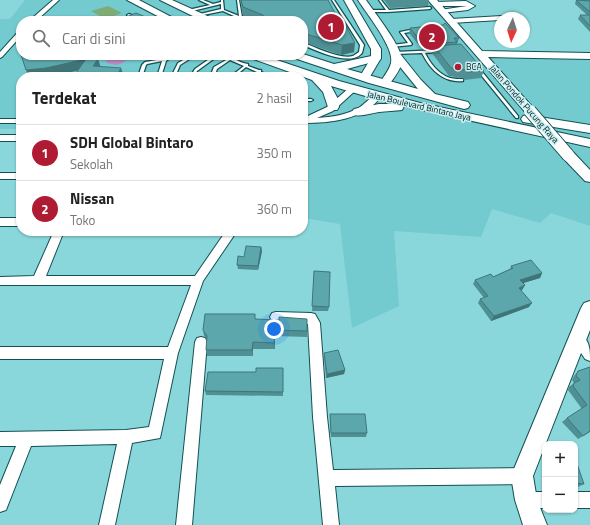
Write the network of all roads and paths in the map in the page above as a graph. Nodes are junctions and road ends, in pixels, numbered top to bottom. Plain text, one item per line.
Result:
1 (56, 0) edge
2 (132, 0) edge
3 (164, 0) edge
4 (200, 0) edge
5 (238, 0) edge
6 (333, 0) edge
7 (348, 0) edge
8 (362, 0) edge
9 (380, 0) edge
10 (211, 4) junction
11 (222, 5) edge
12 (435, 6) edge
13 (217, 7) junction
14 (388, 11) junction
15 (191, 12) junction
16 (342, 14) junction
17 (370, 14) junction
18 (357, 15) junction
19 (38, 16) edge
20 (162, 16) edge
21 (200, 16) edge
22 (238, 16) edge
23 (241, 16) edge
24 (494, 18) edge
25 (451, 21) junction
26 (418, 30) edge
27 (16, 38) edge
28 (308, 46) edge
29 (446, 50) edge
30 (394, 52) junction
31 (423, 52) junction
32 (480, 54) junction
33 (0, 56) edge
34 (590, 56) edge
35 (376, 58) junction
36 (308, 59) edge
37 (164, 60) joint
38 (186, 60) edge
39 (210, 60) edge
40 (228, 60) edge
41 (250, 60) edge
42 (308, 60) edge
43 (475, 66) edge
44 (331, 68) junction
45 (291, 70) junction
46 (260, 71) edge
47 (142, 72) edge
48 (160, 72) edge
49 (176, 72) edge
50 (195, 72) edge
51 (214, 72) edge
52 (237, 72) edge
53 (297, 72) edge
54 (308, 76) edge
55 (317, 79) junction
56 (462, 80) dead end
57 (374, 81) junction
58 (357, 91) junction
59 (378, 96) junction
60 (432, 97) junction
61 (333, 107) junction
62 (426, 108) junction
63 (463, 110) junction
64 (358, 112) junction
65 (517, 117) junction
66 (308, 119) edge
67 (0, 121) edge
68 (16, 121) edge
69 (308, 121) edge
70 (590, 129) edge
71 (0, 138) edge
72 (16, 138) edge
73 (590, 144) edge
74 (0, 176) edge
75 (16, 176) edge
76 (590, 178) edge
77 (0, 222) edge
78 (16, 222) edge
79 (57, 236) edge
80 (229, 236) edge
81 (198, 280) junction
82 (0, 281) edge
83 (38, 281) junction
84 (590, 308) edge
85 (276, 317) dead end
86 (578, 339) junction
87 (201, 342) dead end
88 (0, 353) edge
89 (172, 354) junction
90 (590, 355) edge
91 (126, 437) junction
92 (27, 438) junction
93 (0, 439) edge
94 (522, 476) junction
95 (327, 478) junction
96 (536, 500) edge
97 (578, 500) edge
98 (590, 500) edge
99 (0, 504) edge
100 (107, 525) edge
101 (184, 525) edge
102 (331, 525) edge
103 (535, 525) edge

1 - 19 street
2 - 20 main road
3 - 15 main road
4 - 10 lane
5 - 23 lane
6 - 16 lane
7 - 18 main road
8 - 17 main road
9 - 14 lane
10 - 11 lane
10 - 13 lane
10 - 15 lane
11 - 13 lane
11 - 15 lane
11 - 22 lane
12 - 14 lane
12 - 25 main road, Jalan Pondok Pucung Raya
13 - 15 lane
14 - 17 lane
15 - 21 main road
16 - 18 lane
16 - 28 lane
17 - 18 main road
17 - 30 main road
18 - 35 main road
24 - 25 street
25 - 32 main road, Jalan Pondok Pucung Raya
26 - 30 lane
27 - 33 street
29 - 31 lane
30 - 31 lane
30 - 57 main road
30 - 60 main road
31 - 56 lane
32 - 34 main road
32 - 76 main road, Jalan Pondok Pucung Raya, bridge
35 - 44 main road
35 - 57 main road
36 - 44 main road, Jalan Boulevard Bintaro Jaya
37 - 47 lane
37 - 48 lane
38 - 49 lane
39 - 50 lane
40 - 51 lane
41 - 45 main road, Jalan Boulevard Bintaro Jaya
41 - 46 lane
41 - 52 lane
42 - 45 main road
43 - 65 lane
44 - 57 main road, Jalan Boulevard Bintaro Jaya
45 - 53 main road, Jalan Boulevard Bintaro Jaya
54 - 55 main road, Jalan Boulevard Bintaro Jaya
55 - 58 main road, Jalan Boulevard Bintaro Jaya
55 - 61 main road
57 - 58 main road
57 - 60 main road, Jalan Boulevard Bintaro Jaya
58 - 59 main road, Jalan Boulevard Bintaro Jaya
58 - 61 street
59 - 62 main road, Jalan Boulevard Bintaro Jaya
59 - 64 street
60 - 63 main road, Jalan Boulevard Bintaro Jaya
61 - 66 street
62 - 63 main road, Jalan Boulevard Bintaro Jaya
62 - 64 main road
63 - 65 main road, Jalan Boulevard Bintaro Jaya
63 - 73 main road, Jalan Boulevard Bintaro Jaya
64 - 69 street
65 - 70 main road, Jalan Boulevard Bintaro Jaya
67 - 68 street
71 - 72 street
74 - 75 street
77 - 78 street
79 - 83 street
80 - 81 street
81 - 83 street
81 - 89 street
82 - 83 street
84 - 86 main road
85 - 95 street
86 - 90 street
86 - 94 main road
87 - 101 street
88 - 89 street
89 - 91 street
91 - 92 street
91 - 100 street
92 - 93 street
92 - 99 street
94 - 95 street
94 - 96 main road
95 - 102 street
96 - 103 main road
97 - 98 street

